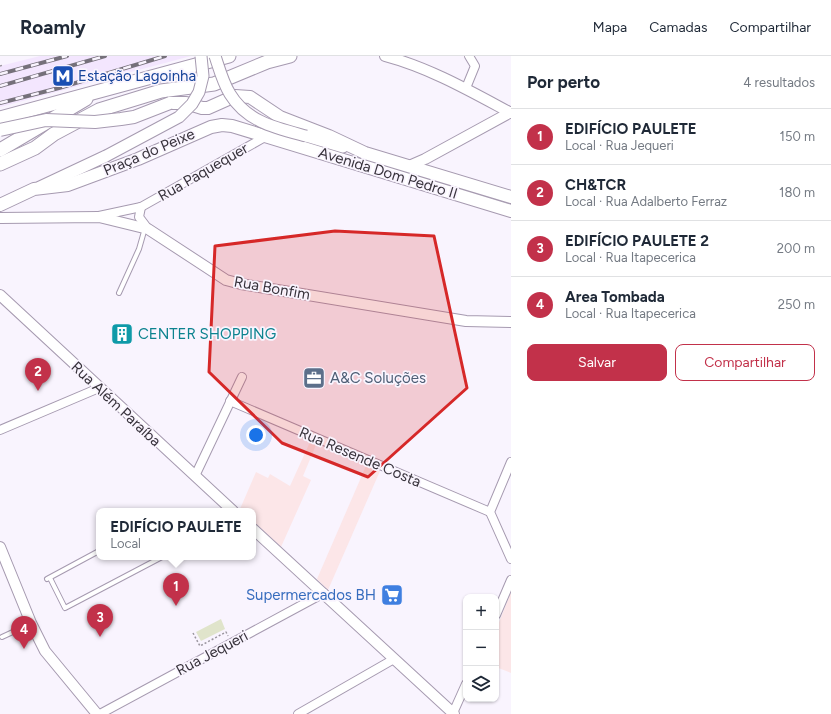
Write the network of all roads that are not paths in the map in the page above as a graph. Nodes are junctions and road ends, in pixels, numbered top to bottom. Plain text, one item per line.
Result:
1 (201, 56) edge
2 (214, 56) edge
3 (229, 56) edge
4 (290, 56) edge
5 (385, 56) edge
6 (469, 56) edge
7 (466, 88) junction
8 (103, 89) junction
9 (511, 112) edge
10 (0, 118) edge
11 (0, 130) edge
12 (265, 137) junction
13 (34, 148) junction
14 (0, 150) edge
15 (365, 153) junction
16 (0, 164) edge
17 (408, 166) junction
18 (0, 173) edge
19 (34, 189) junction
20 (511, 197) edge
21 (0, 205) edge
22 (141, 207) junction
23 (511, 211) edge
24 (99, 216) junction
25 (0, 218) edge
26 (147, 228) junction
27 (119, 293) dead end
28 (0, 295) edge
29 (511, 322) edge
30 (242, 377) dead end
31 (99, 388) junction
32 (230, 401) junction
33 (0, 430) edge
34 (511, 462) edge
35 (195, 476) junction
36 (230, 508) edge
37 (490, 512) junction
38 (256, 532) edge
39 (0, 546) edge
40 (96, 552) edge
41 (511, 559) edge
42 (156, 560) edge
43 (511, 580) edge
44 (324, 593) junction
45 (499, 608) edge
46 (31, 624) junction
47 (2, 637) dead end
48 (394, 659) junction
49 (463, 692) edge
50 (98, 714) edge
51 (298, 714) edge
52 (454, 714) edge

1 - 19 main road, bridge
2 - 15 main road, Avenida Dom Pedro II, bridge
3 - 8 highway
4 - 13 highway
5 - 7 street
6 - 7 street
7 - 9 street
8 - 10 highway
8 - 14 highway
9 - 17 street
11 - 15 main road, bridge
12 - 19 main road, Praça do Peixe
12 - 22 street, Rua Paquequer
12 - 23 main road, Avenida Dom Pedro II
13 - 16 highway
13 - 18 highway
15 - 17 main road, Avenida Dom Pedro II
17 - 20 main road, Avenida Dom Pedro II
19 - 21 main road, Praça do Peixe
22 - 24 street, Rua Paquequer
22 - 26 street, Rua Paquequer
24 - 25 street, Rua Bonfim
24 - 26 street, Rua Bonfim
26 - 27 lane
26 - 29 street, Rua Bonfim
28 - 31 street, Rua Além Paraíba
30 - 32 street
31 - 33 street
31 - 35 street, Rua Além Paraíba
32 - 35 street
32 - 37 street, Rua Resende Costa
34 - 37 street
35 - 36 street, Rua Além Paraíba
37 - 41 street
38 - 44 street
39 - 46 street
40 - 42 lane
43 - 45 street
44 - 48 street
44 - 50 street, Rua Jequeri
46 - 47 lane
46 - 50 street
48 - 51 street
48 - 52 street
49 - 52 street

